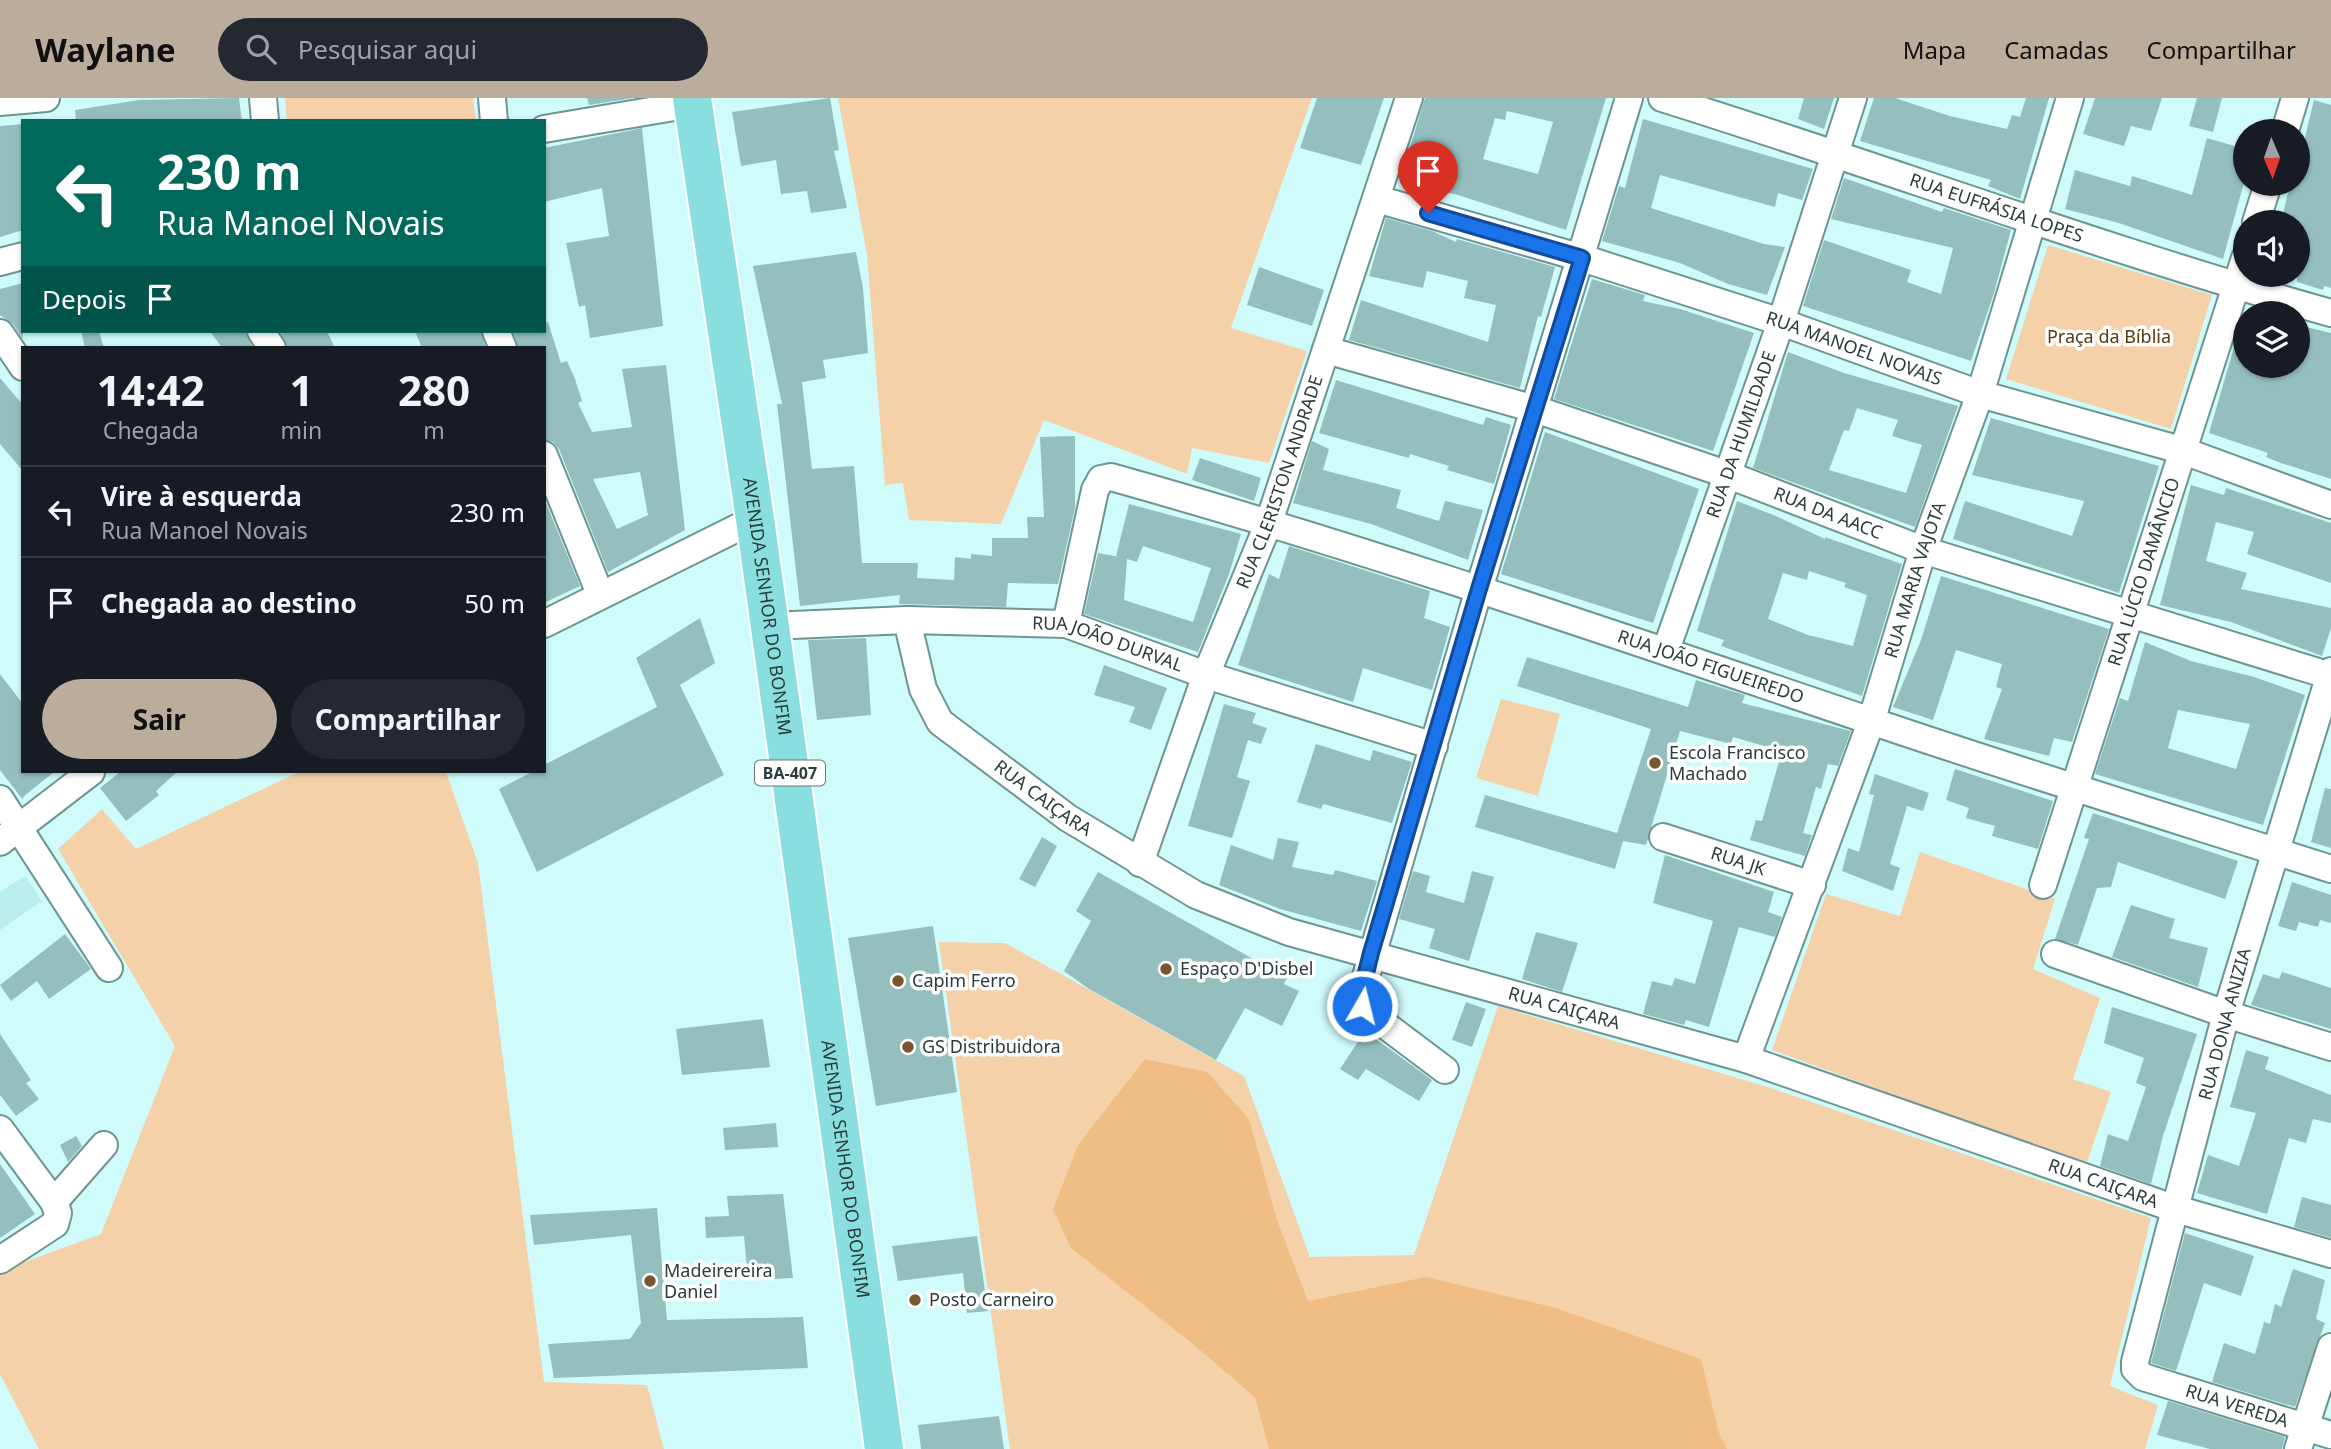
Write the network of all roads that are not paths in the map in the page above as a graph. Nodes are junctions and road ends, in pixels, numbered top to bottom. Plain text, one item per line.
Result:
1 (46, 98) edge
2 (263, 98) edge
3 (492, 98) edge
4 (1409, 98) edge
5 (1629, 98) edge
6 (1662, 98) edge
7 (1853, 98) edge
8 (2070, 98) edge
9 (2295, 98) edge
10 (692, 101) edge
11 (0, 102) edge
12 (265, 119) edge
13 (494, 119) edge
14 (2289, 119) edge
15 (546, 129) edge
16 (1836, 152) junction
17 (1377, 199) junction
18 (2032, 222) junction
19 (21, 257) edge
20 (1582, 258) junction
21 (0, 262) edge
22 (2233, 286) edge
23 (2236, 287) joint
24 (2331, 313) edge
25 (1781, 322) junction
26 (0, 333) edge
27 (1326, 350) junction
28 (21, 364) edge
29 (1980, 394) junction
30 (1535, 409) junction
31 (2181, 450) junction
32 (546, 460) edge
33 (1726, 474) junction
34 (2331, 505) edge
35 (755, 519) junction
36 (1269, 522) junction
37 (1923, 550) junction
38 (1479, 589) junction
39 (600, 594) junction
40 (2128, 615) junction
41 (908, 620) junction
42 (546, 623) edge
43 (1066, 624) junction
44 (769, 626) junction
45 (1667, 650) junction
46 (2330, 674) edge
47 (1206, 675) junction
48 (1871, 722) junction
49 (1434, 746) junction
50 (90, 773) edge
51 (2073, 788) junction
52 (0, 799) edge
53 (10, 835) edge
54 (1663, 837) dead end
55 (2274, 851) junction
56 (1140, 863) junction
57 (2331, 869) edge
58 (1812, 885) junction
59 (2043, 885) dead end
60 (1371, 953) junction
61 (2055, 954) dead end
62 (109, 968) dead end
63 (2227, 1014) junction
64 (2331, 1046) edge
65 (1746, 1059) junction
66 (1445, 1070) dead end
67 (0, 1129) edge
68 (104, 1145) dead end
69 (54, 1202) junction
70 (2176, 1209) junction
71 (2331, 1254) edge
72 (0, 1260) edge
73 (2331, 1347) edge
74 (2143, 1377) joint
75 (2331, 1435) edge
76 (2301, 1437) edge
77 (884, 1449) edge

1 - 11 street
2 - 12 street
3 - 13 street
4 - 17 street, RUA CLERISTON ANDRADE
5 - 20 street
6 - 16 street, RUA EUFRÁSIA LOPES
7 - 16 street, RUA DA HUMILDADE
8 - 18 street, RUA MARIA VAJOTA
9 - 14 street
10 - 15 street
10 - 35 main road, AVENIDA SENHOR DO BONFIM / BA-407
16 - 18 street, RUA EUFRÁSIA LOPES
16 - 25 street, RUA DA HUMILDADE
17 - 20 street, RUA MANOEL NOVAIS
17 - 27 street, RUA CLERISTON ANDRADE
18 - 22 street, RUA EUFRÁSIA LOPES
18 - 29 street, RUA MARIA VAJOTA
19 - 21 street
20 - 25 street, RUA MANOEL NOVAIS
20 - 30 street
23 - 24 street, RUA EUFRÁSIA LOPES
23 - 31 street, RUA LÚCIO DAMÂNCIO
25 - 29 street, RUA MANOEL NOVAIS
25 - 33 street, RUA DA HUMILDADE
26 - 28 street
27 - 30 street, RUA DA AACC
27 - 36 street, RUA CLERISTON ANDRADE
29 - 31 street, RUA MANOEL NOVAIS
29 - 37 street, RUA MARIA VAJOTA
30 - 33 street, RUA DA AACC
30 - 38 street
31 - 34 street, RUA MANOEL NOVAIS
31 - 40 street, RUA LÚCIO DAMÂNCIO
32 - 39 street
33 - 37 street, RUA DA AACC
33 - 45 street, RUA DA HUMILDADE
35 - 39 street
35 - 44 main road, AVENIDA SENHOR DO BONFIM / BA-407
36 - 38 street, RUA JOÃO FIGUEIREDO
36 - 43 street, RUA JOÃO FIGUEIREDO
36 - 47 street, RUA CLERISTON ANDRADE
37 - 40 street, RUA DA AACC
37 - 48 street, RUA MARIA VAJOTA
38 - 45 street, RUA JOÃO FIGUEIREDO
38 - 49 street
39 - 42 street
40 - 46 street, RUA DA AACC
40 - 51 street, RUA LÚCIO DAMÂNCIO
41 - 43 street, RUA JOÃO DURVAL
41 - 44 street, RUA JOÃO DURVAL
41 - 56 street, RUA CAIÇARA
43 - 47 street, RUA JOÃO DURVAL
44 - 77 main road, AVENIDA SENHOR DO BONFIM / BA-407
45 - 48 street, RUA JOÃO FIGUEIREDO
46 - 55 street, RUA DONA ANIZIA
47 - 49 street, RUA JOÃO DURVAL
47 - 56 street, RUA CLERISTON ANDRADE
48 - 51 street, RUA JOÃO FIGUEIREDO
48 - 58 street, RUA MARIA VAJOTA
49 - 60 street
50 - 53 street
51 - 55 street, RUA JOÃO FIGUEIREDO
51 - 59 street, RUA LÚCIO DAMÂNCIO
52 - 53 street
53 - 62 street
54 - 58 street, RUA JK
55 - 57 street, RUA JOÃO FIGUEIREDO
55 - 63 street, RUA DONA ANIZIA
56 - 60 street, RUA CAIÇARA
58 - 65 street, RUA MARIA VAJOTA
60 - 65 street, RUA CAIÇARA
60 - 66 street
61 - 63 street
63 - 64 street
63 - 70 street, RUA DONA ANIZIA
65 - 70 street, RUA CAIÇARA
67 - 69 street
68 - 69 street
69 - 72 street
70 - 71 street, RUA CAIÇARA
70 - 74 street, RUA DONA ANIZIA
73 - 76 street
74 - 76 street, RUA VEREDA
75 - 76 street, RUA VEREDA

